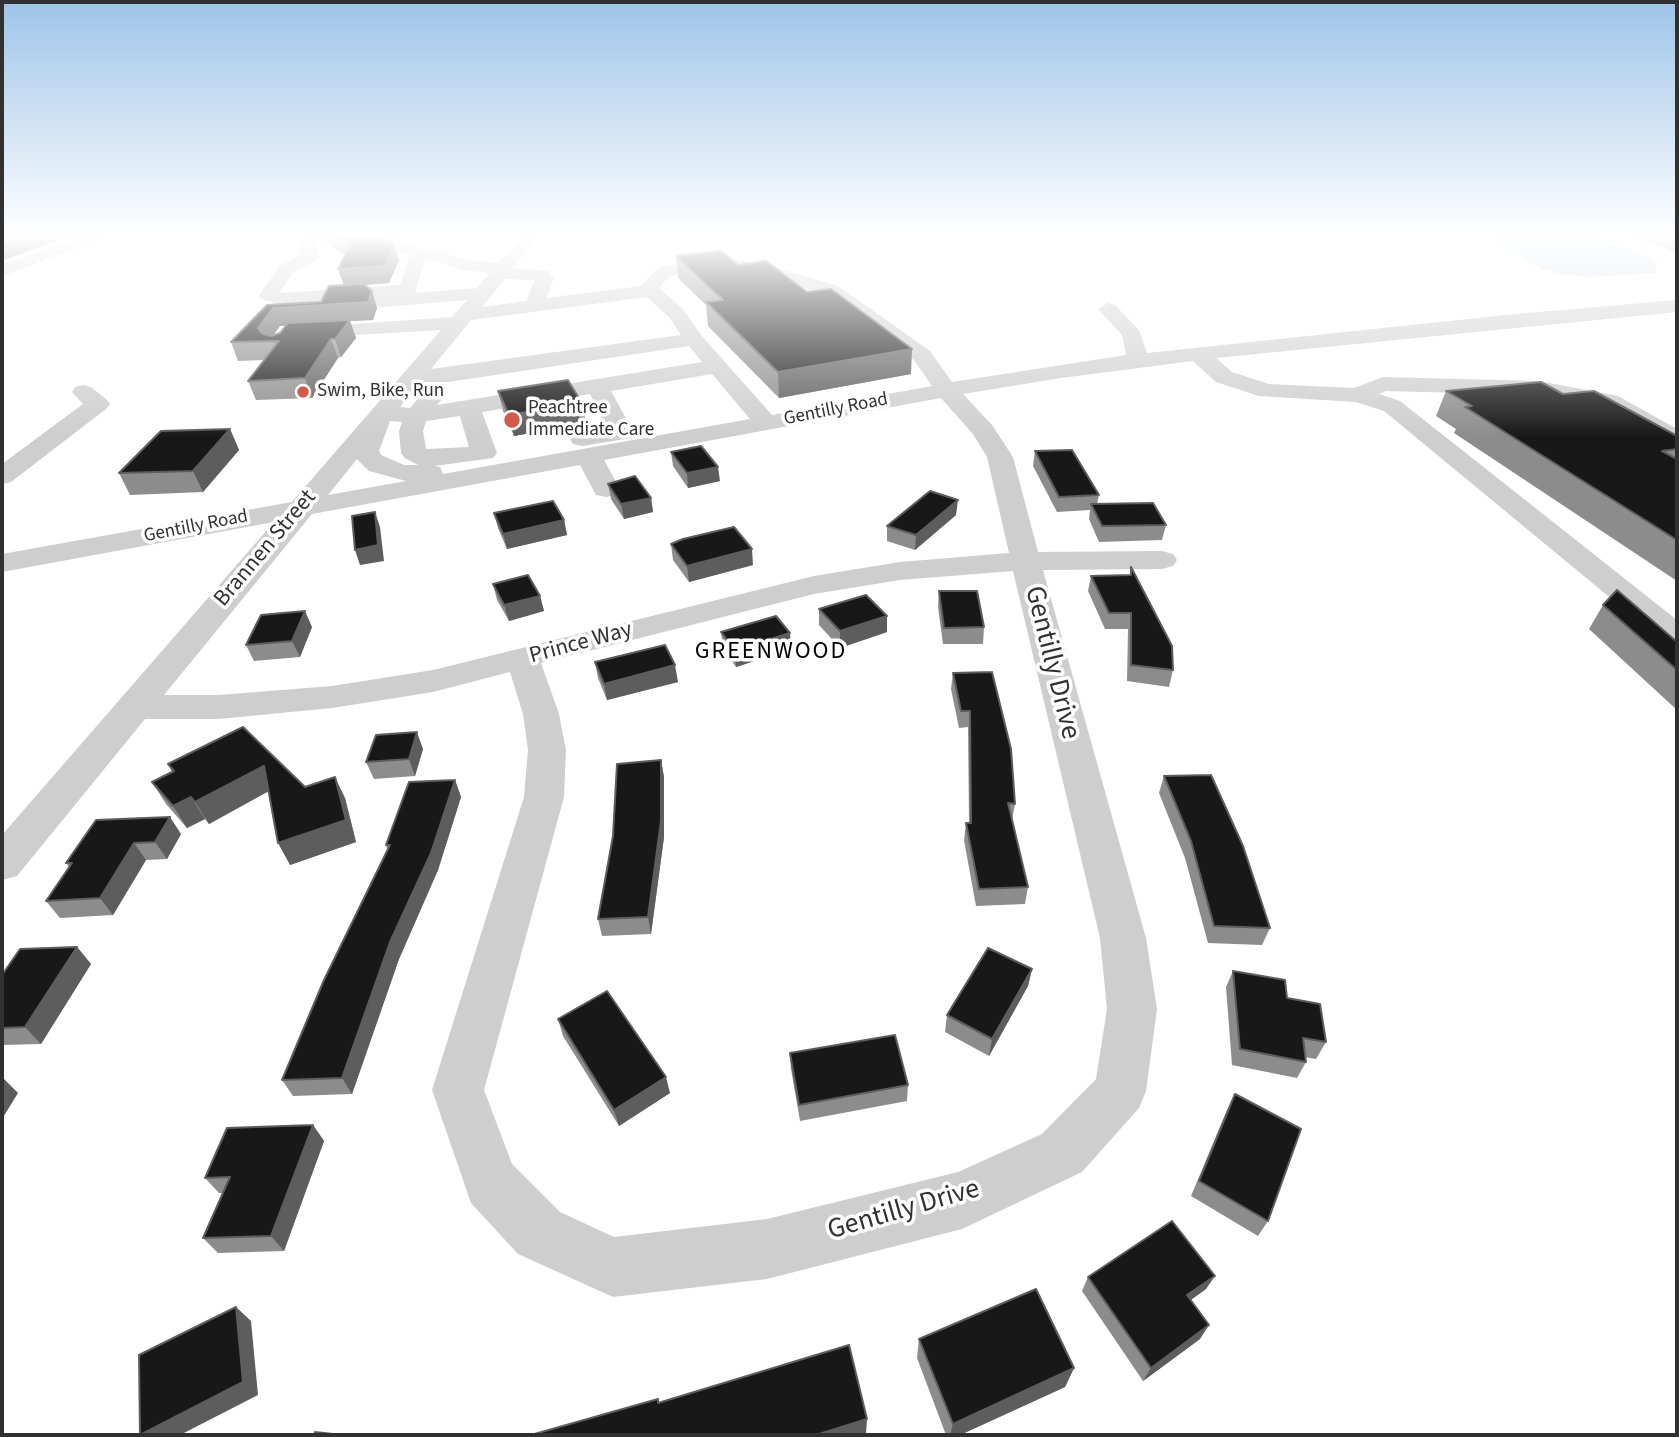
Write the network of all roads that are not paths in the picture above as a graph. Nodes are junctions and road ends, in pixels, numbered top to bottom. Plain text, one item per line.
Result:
1 (285, 303) edge
2 (304, 303) edge
3 (358, 303) edge
4 (404, 303) edge
5 (473, 303) edge
6 (535, 303) edge
7 (556, 303) edge
8 (666, 303) edge
9 (849, 303) edge
10 (534, 306) junction
11 (1677, 306) edge
12 (1108, 309) dead end
13 (297, 314) junction
14 (460, 319) junction
15 (395, 323) junction
16 (694, 339) junction
17 (377, 345) dead end
18 (1198, 354) junction
19 (1138, 360) junction
20 (719, 366) junction
21 (448, 375) junction
22 (412, 376) junction
23 (597, 386) junction
24 (1539, 388) junction
25 (946, 390) junction
26 (83, 392) dead end
27 (1358, 394) junction
28 (1392, 406) junction
29 (469, 408) junction
30 (381, 413) junction
31 (416, 416) junction
32 (761, 417) junction
33 (622, 433) junction
34 (1677, 439) edge
35 (654, 444) junction
36 (589, 456) junction
37 (487, 460) junction
38 (2, 477) edge
39 (606, 489) edge
40 (300, 507) junction
41 (1162, 560) dead end
42 (1025, 561) junction
43 (2, 563) edge
44 (1677, 636) edge
45 (523, 660) junction
46 (135, 707) junction
47 (2, 864) edge

1 - 13 street
2 - 13 street
3 - 13 street
4 - 15 street
5 - 14 street, Brannen Street
6 - 10 street
7 - 10 street
8 - 16 street
9 - 25 street, Gentilly Drive
10 - 14 street
11 - 18 street, Gentilly Road
12 - 19 street
13 - 15 street
14 - 15 street
14 - 22 street, Brannen Street
15 - 17 street
16 - 20 street
16 - 21 street
18 - 19 street, Gentilly Road
18 - 27 street
19 - 25 street, Gentilly Road
20 - 23 street
20 - 32 street
21 - 22 street
21 - 31 street
22 - 30 street, Brannen Street
23 - 29 street
23 - 33 street
24 - 27 street
24 - 28 street
24 - 34 street
25 - 32 street, Gentilly Road
25 - 42 street, Gentilly Drive
26 - 38 street
27 - 28 street
28 - 44 street
29 - 31 street
29 - 37 street
30 - 31 street
30 - 37 street
30 - 40 street, Brannen Street
31 - 37 street
32 - 33 street
32 - 35 street, Gentilly Road
33 - 37 street
35 - 36 street, Gentilly Road
35 - 37 street
36 - 39 street
36 - 40 street, Gentilly Road
40 - 43 street, Gentilly Road
40 - 46 street, Brannen Street
41 - 42 street, Prince Way
42 - 45 street, Prince Way
42 - 45 street, Gentilly Drive
45 - 46 street, Prince Way
46 - 47 street, Brannen Street

